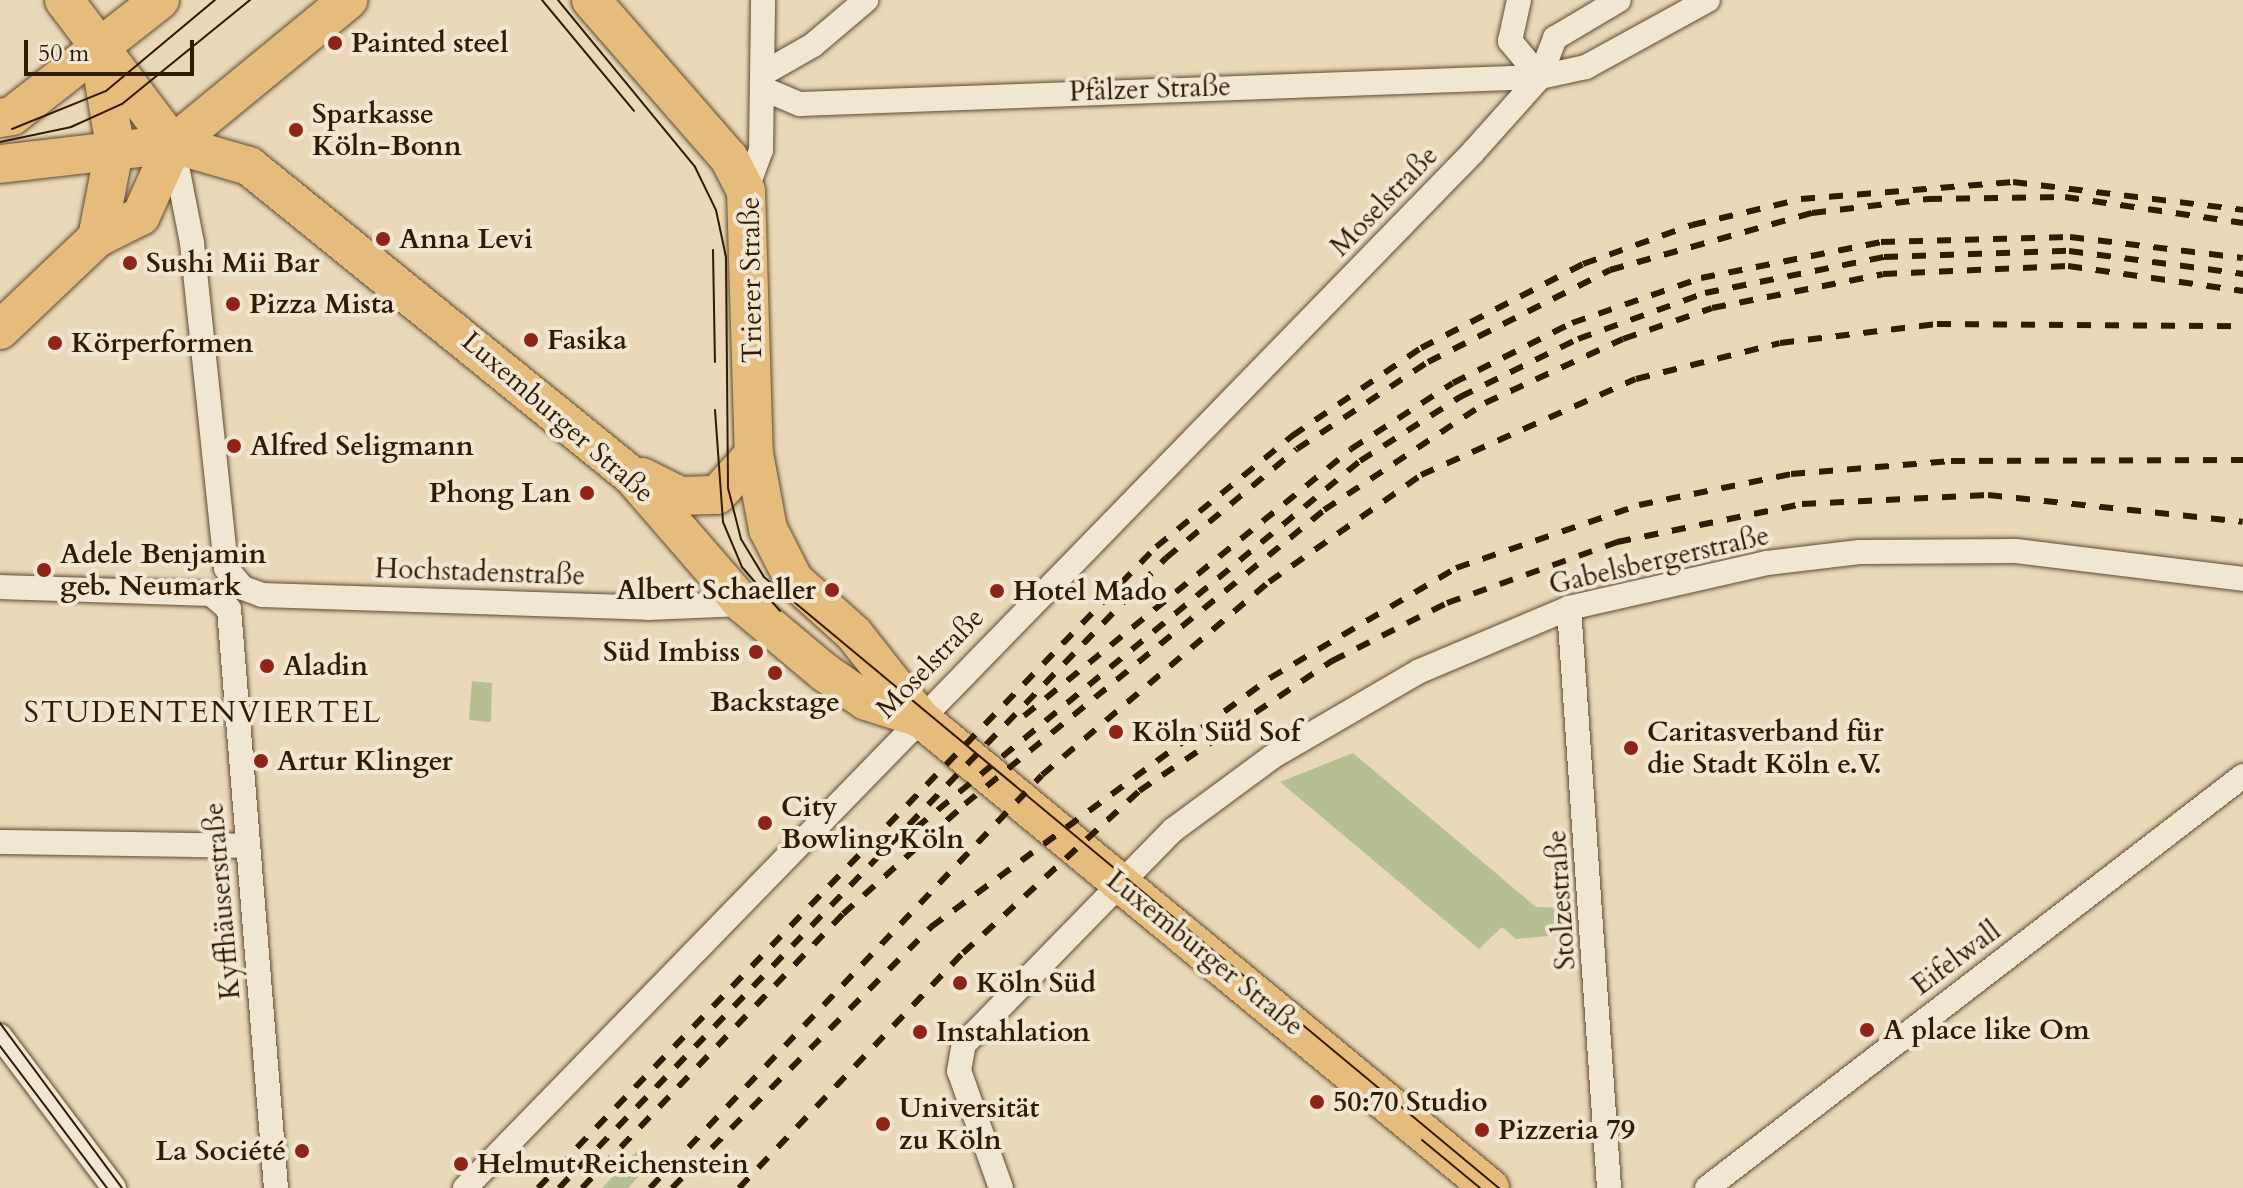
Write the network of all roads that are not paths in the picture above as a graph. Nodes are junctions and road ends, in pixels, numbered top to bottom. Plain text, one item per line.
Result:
1 (64, 0) edge
2 (160, 0) edge
3 (348, 0) edge
4 (591, 0) edge
5 (763, 0) edge
6 (866, 0) edge
7 (1519, 0) edge
8 (1619, 0) edge
9 (1708, 0) edge
10 (323, 13) edge
11 (98, 47) junction
12 (1540, 77) junction
13 (764, 81) junction
14 (0, 118) edge
15 (173, 144) junction
16 (115, 146) junction
17 (0, 164) edge
18 (746, 191) junction
19 (97, 238) junction
20 (0, 330) edge
21 (754, 454) junction
22 (632, 476) junction
23 (780, 559) joint
24 (2243, 579) edge
25 (0, 587) edge
26 (743, 604) junction
27 (1569, 608) junction
28 (920, 718) junction
29 (2243, 776) edge
30 (0, 842) edge
31 (246, 846) junction
32 (1119, 884) junction
33 (0, 1036) edge
34 (114, 1188) edge
35 (276, 1188) edge
36 (465, 1188) edge
37 (1001, 1188) edge
38 (1490, 1188) edge
39 (1609, 1188) edge
40 (1707, 1188) edge

1 - 11 main road
2 - 11 main road
3 - 10 main road
4 - 18 main road
5 - 13 street, Trierer Straße
6 - 13 street
7 - 12 street
8 - 12 street
9 - 12 street, Pfälzer Straße
10 - 15 main road
11 - 14 main road
11 - 15 main road
11 - 16 main road
12 - 13 street, Pfälzer Straße
12 - 28 street, Moselstraße
13 - 18 street, Trierer Straße
15 - 16 main road, Luxemburger Straße
15 - 19 main road
15 - 22 main road, Luxemburger Straße
15 - 26 street, Hochstadenstraße
16 - 17 main road, Luxemburger Straße
16 - 19 main road
18 - 21 main road, Trierer Straße
19 - 20 main road
21 - 22 main road
21 - 23 main road, Trierer Straße
22 - 26 main road, Luxemburger Straße
23 - 28 main road, Luxemburger Straße
24 - 27 street, Gabelsbergerstraße
25 - 31 street, Kyffhäuserstraße
26 - 28 main road, Luxemburger Straße
27 - 32 street, Gabelsbergerstraße
27 - 39 street, Stolzestraße
28 - 32 main road, Luxemburger Straße
28 - 36 street, Moselstraße
29 - 40 street, Eifelwall
30 - 31 street
31 - 35 street, Kyffhäuserstraße
32 - 37 street, Gabelsbergerstraße
32 - 38 main road, Luxemburger Straße
33 - 34 street

